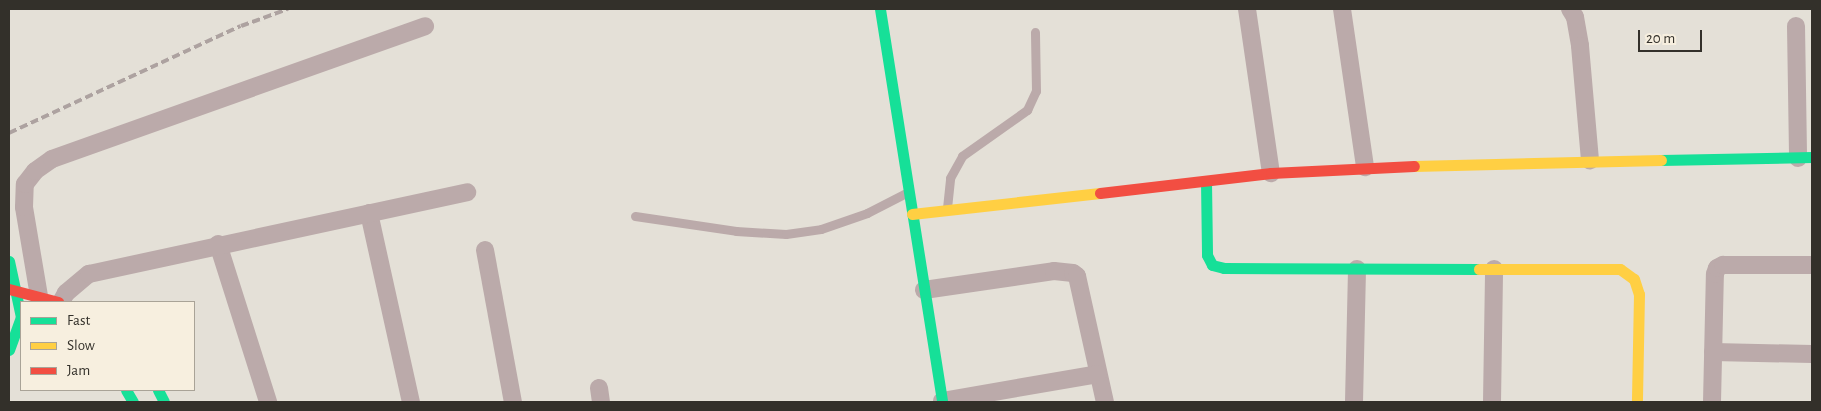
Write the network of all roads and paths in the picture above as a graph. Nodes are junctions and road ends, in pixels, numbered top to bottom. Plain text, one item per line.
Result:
1 (880, 9) edge
2 (1247, 9) edge
3 (1342, 9) edge
4 (1570, 9) edge
5 (425, 26) dead end
6 (1796, 26) dead end
7 (1035, 32) dead end
8 (1805, 158) edge
9 (1590, 161) junction
10 (1365, 167) junction
11 (1272, 173) junction
12 (1206, 181) junction
13 (908, 191) junction
14 (467, 192) dead end
15 (946, 211) junction
16 (369, 212) junction
17 (912, 214) junction
18 (635, 216) dead end
19 (218, 244) junction
20 (484, 250) dead end
21 (9, 261) edge
22 (1812, 265) edge
23 (1357, 269) junction
24 (1494, 269) junction
25 (13, 290) edge
26 (924, 290) junction
27 (39, 300) edge
28 (61, 301) edge
29 (20, 314) edge
30 (20, 320) edge
31 (9, 350) edge
32 (1713, 352) junction
33 (1812, 354) edge
34 (1098, 374) junction
35 (127, 391) edge
36 (133, 402) edge
37 (268, 402) edge
38 (410, 402) edge
39 (513, 402) edge
40 (942, 402) edge
41 (1105, 402) edge
42 (1354, 402) edge
43 (1492, 402) edge
44 (1637, 402) edge
45 (1712, 402) edge

1 - 13 street
2 - 11 street
3 - 10 street
4 - 9 street
5 - 27 street
6 - 8 street
7 - 15 lane
8 - 9 street
9 - 10 street
10 - 11 street
11 - 12 street
12 - 15 street
12 - 23 street
13 - 17 street
13 - 18 lane
14 - 16 street
15 - 17 street
16 - 19 street
16 - 38 street
17 - 26 street
19 - 28 street
19 - 37 street
20 - 39 street
21 - 25 street
22 - 32 street
23 - 24 street
23 - 42 street
24 - 43 street
24 - 44 street
25 - 27 street
25 - 29 street
26 - 34 street
26 - 40 street
30 - 31 street
32 - 33 street
32 - 45 street
34 - 40 street
34 - 41 street
35 - 36 street

